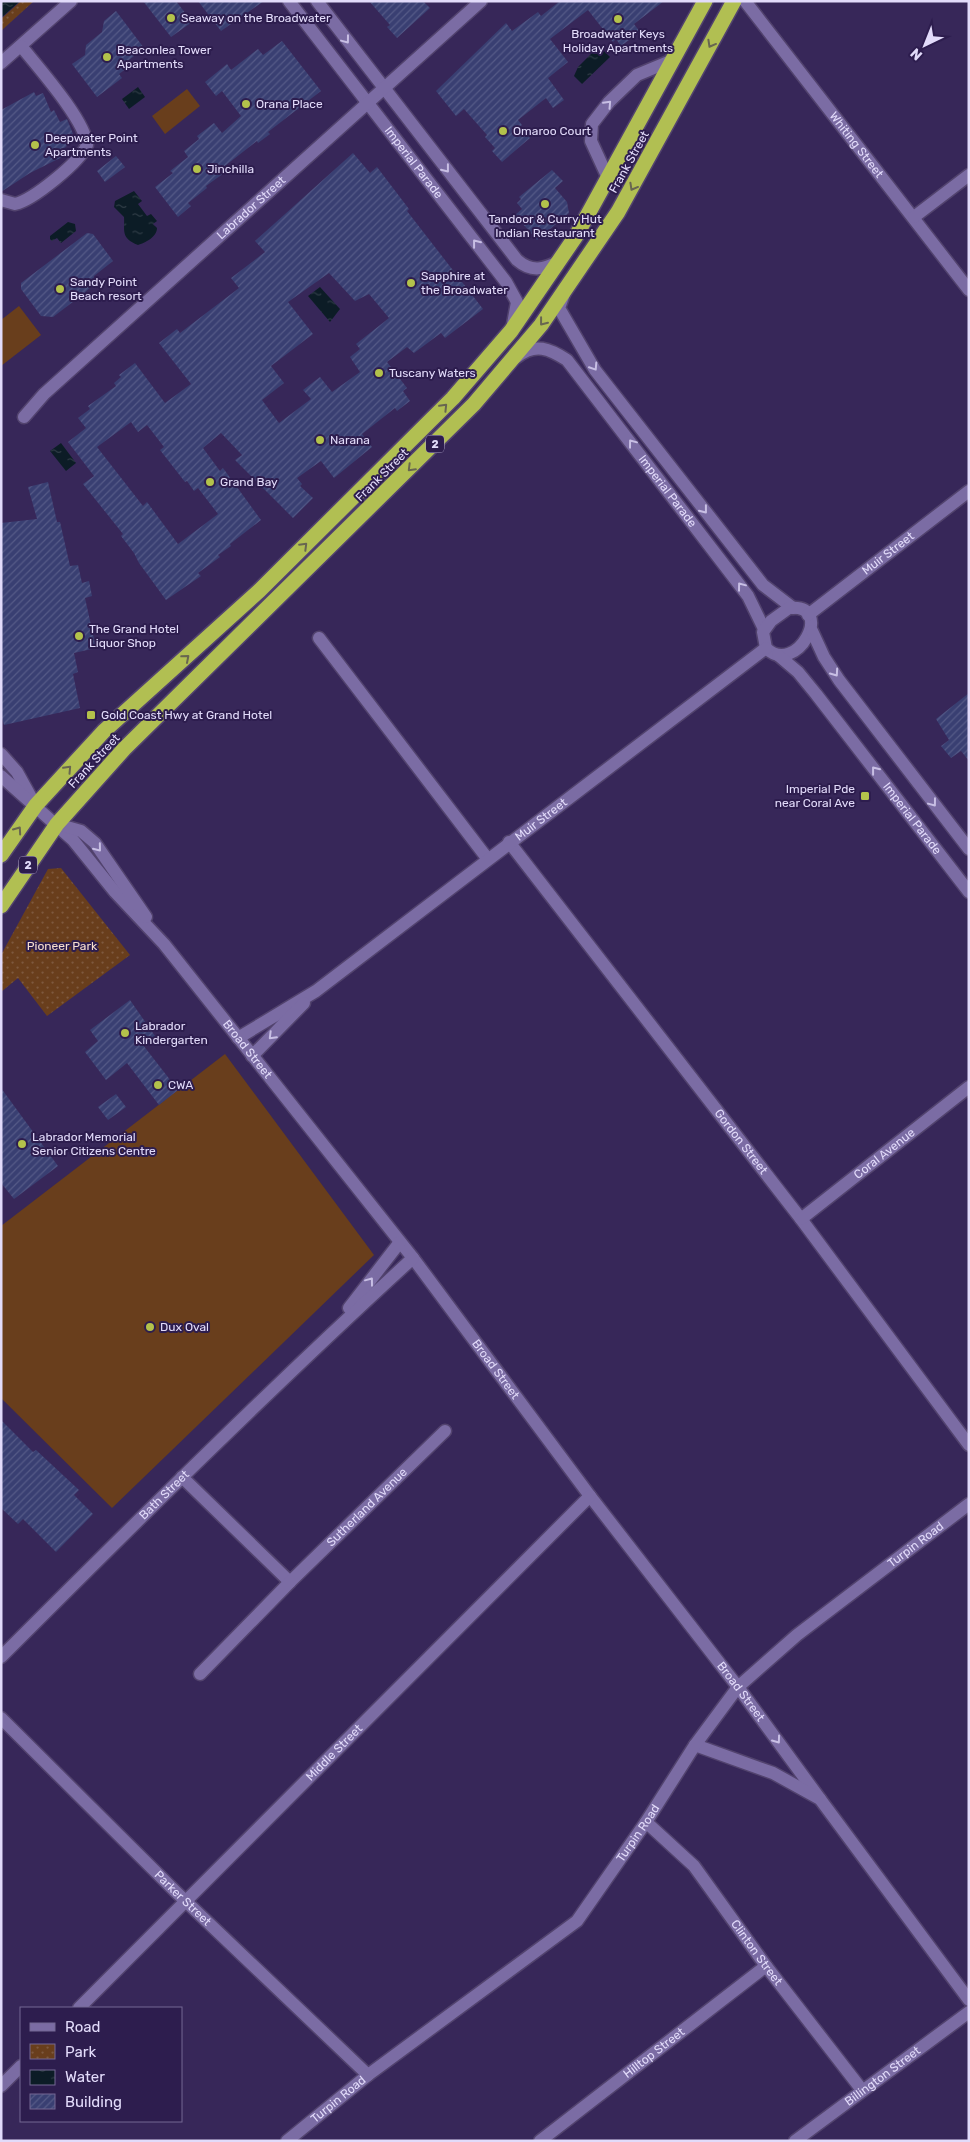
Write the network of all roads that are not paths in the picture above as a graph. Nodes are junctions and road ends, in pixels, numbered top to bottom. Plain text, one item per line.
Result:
1 (71, 1) edge
2 (289, 1) edge
3 (317, 1) edge
4 (481, 1) edge
5 (705, 1) edge
6 (734, 1) edge
7 (745, 1) edge
8 (21, 46) junction
9 (673, 60) junction
10 (1, 64) edge
11 (384, 88) junction
12 (366, 104) junction
13 (969, 175) edge
14 (608, 178) junction
15 (1, 200) edge
16 (914, 217) junction
17 (561, 261) junction
18 (969, 290) edge
19 (564, 294) junction
20 (511, 331) junction
21 (510, 362) junction
22 (24, 417) dead end
23 (686, 487) junction
24 (969, 491) edge
25 (673, 497) junction
26 (793, 608) junction
27 (808, 615) junction
28 (764, 629) junction
29 (812, 631) junction
30 (319, 638) dead end
31 (766, 648) junction
32 (778, 655) junction
33 (1, 754) edge
34 (1, 776) edge
35 (36, 805) junction
36 (57, 824) junction
37 (508, 842) junction
38 (969, 849) edge
39 (1, 855) edge
40 (487, 858) junction
41 (969, 892) edge
42 (1, 906) edge
43 (316, 991) junction
44 (238, 1038) junction
45 (252, 1056) junction
46 (969, 1087) edge
47 (801, 1218) junction
48 (400, 1242) junction
49 (413, 1258) junction
50 (330, 1334) junction
51 (444, 1431) dead end
52 (969, 1445) edge
53 (182, 1477) junction
54 (590, 1496) junction
55 (969, 1504) edge
56 (290, 1582) junction
57 (1, 1657) edge
58 (200, 1674) dead end
59 (738, 1687) junction
60 (1, 1718) edge
61 (695, 1746) junction
62 (820, 1799) junction
63 (646, 1822) junction
64 (185, 1901) junction
65 (766, 1966) junction
66 (969, 2000) edge
67 (79, 2007) edge
68 (969, 2012) edge
69 (20, 2067) edge
70 (368, 2075) junction
71 (1, 2086) edge
72 (862, 2090) junction
73 (287, 2141) edge
74 (540, 2141) edge
75 (795, 2141) edge

1 - 8 street
2 - 12 street, Imperial Parade
3 -> 11 street, Imperial Parade
4 - 11 street, Labrador Street
5 - 9 highway, Frank Street / 2
6 -> 19 highway, Frank Street / 2
7 - 16 street, Whiting Street
8 - 10 street
8 - 15 street
9 - 14 highway, Frank Street / 2
14 -> 9 street, Frank Street
11 - 12 street, Labrador Street
11 -> 17 street, Imperial Parade
20 -> 12 street, Imperial Parade
12 - 22 street, Labrador Street
13 - 16 street
14 - 17 highway, Frank Street / 2
16 - 18 street, Whiting Street
17 - 20 highway, Frank Street / 2
19 -> 21 highway, Frank Street / 2
19 -> 23 street, Imperial Parade
35 -> 20 highway, Frank Street / 2
25 -> 21 street, Imperial Parade
21 -> 36 highway, Frank Street / 2
23 - 25 street
23 -> 26 street, Imperial Parade
24 - 27 street, Muir Street
28 -> 25 street, Imperial Parade
26 - 27 street
26 - 28 street
27 - 29 street
28 - 31 street
29 - 32 street
29 -> 38 street
30 - 40 street
31 - 32 street
31 - 37 street, Muir Street
41 -> 32 street, Imperial Parade
33 - 35 street
34 - 35 street, Broad Street
35 - 36 street, Broad Street
39 -> 35 highway, 2
36 - 42 highway, 2
36 - 44 street, Broad Street
37 - 40 street, Muir Street
37 - 47 street, Gordon Street
40 - 43 street, Muir Street
43 - 44 street, Muir Street
43 -> 45 street, Muir Street
44 - 45 street, Broad Street
45 - 48 street, Broad Street
46 - 47 street, Coral Avenue
47 - 52 street, Gordon Street
48 - 49 street, Broad Street
50 -> 48 street, Bath Street
49 - 50 street, Bath Street
49 - 54 street, Broad Street
50 - 53 street, Bath Street
51 - 56 street, Sutherland Avenue
53 - 56 street
53 - 57 street, Bath Street
54 - 59 street, Broad Street
54 - 64 street, Middle Street
55 - 59 street, Turpin Road
56 - 58 street, Sutherland Avenue
59 - 61 street, Turpin Road
59 -> 62 street, Broad Street
60 - 64 street, Parker Street
61 - 62 street, Broad Street
61 - 63 street, Turpin Road
62 - 66 street, Broad Street
63 - 65 street, Clinton Street
63 - 70 street, Turpin Road
64 - 67 street, Middle Street
64 - 70 street, Parker Street
65 - 72 street, Clinton Street
65 - 74 street, Hilltop Street
68 - 72 street, Billington Street
69 - 71 street
70 - 73 street, Turpin Road
72 - 75 street, Billington Street

